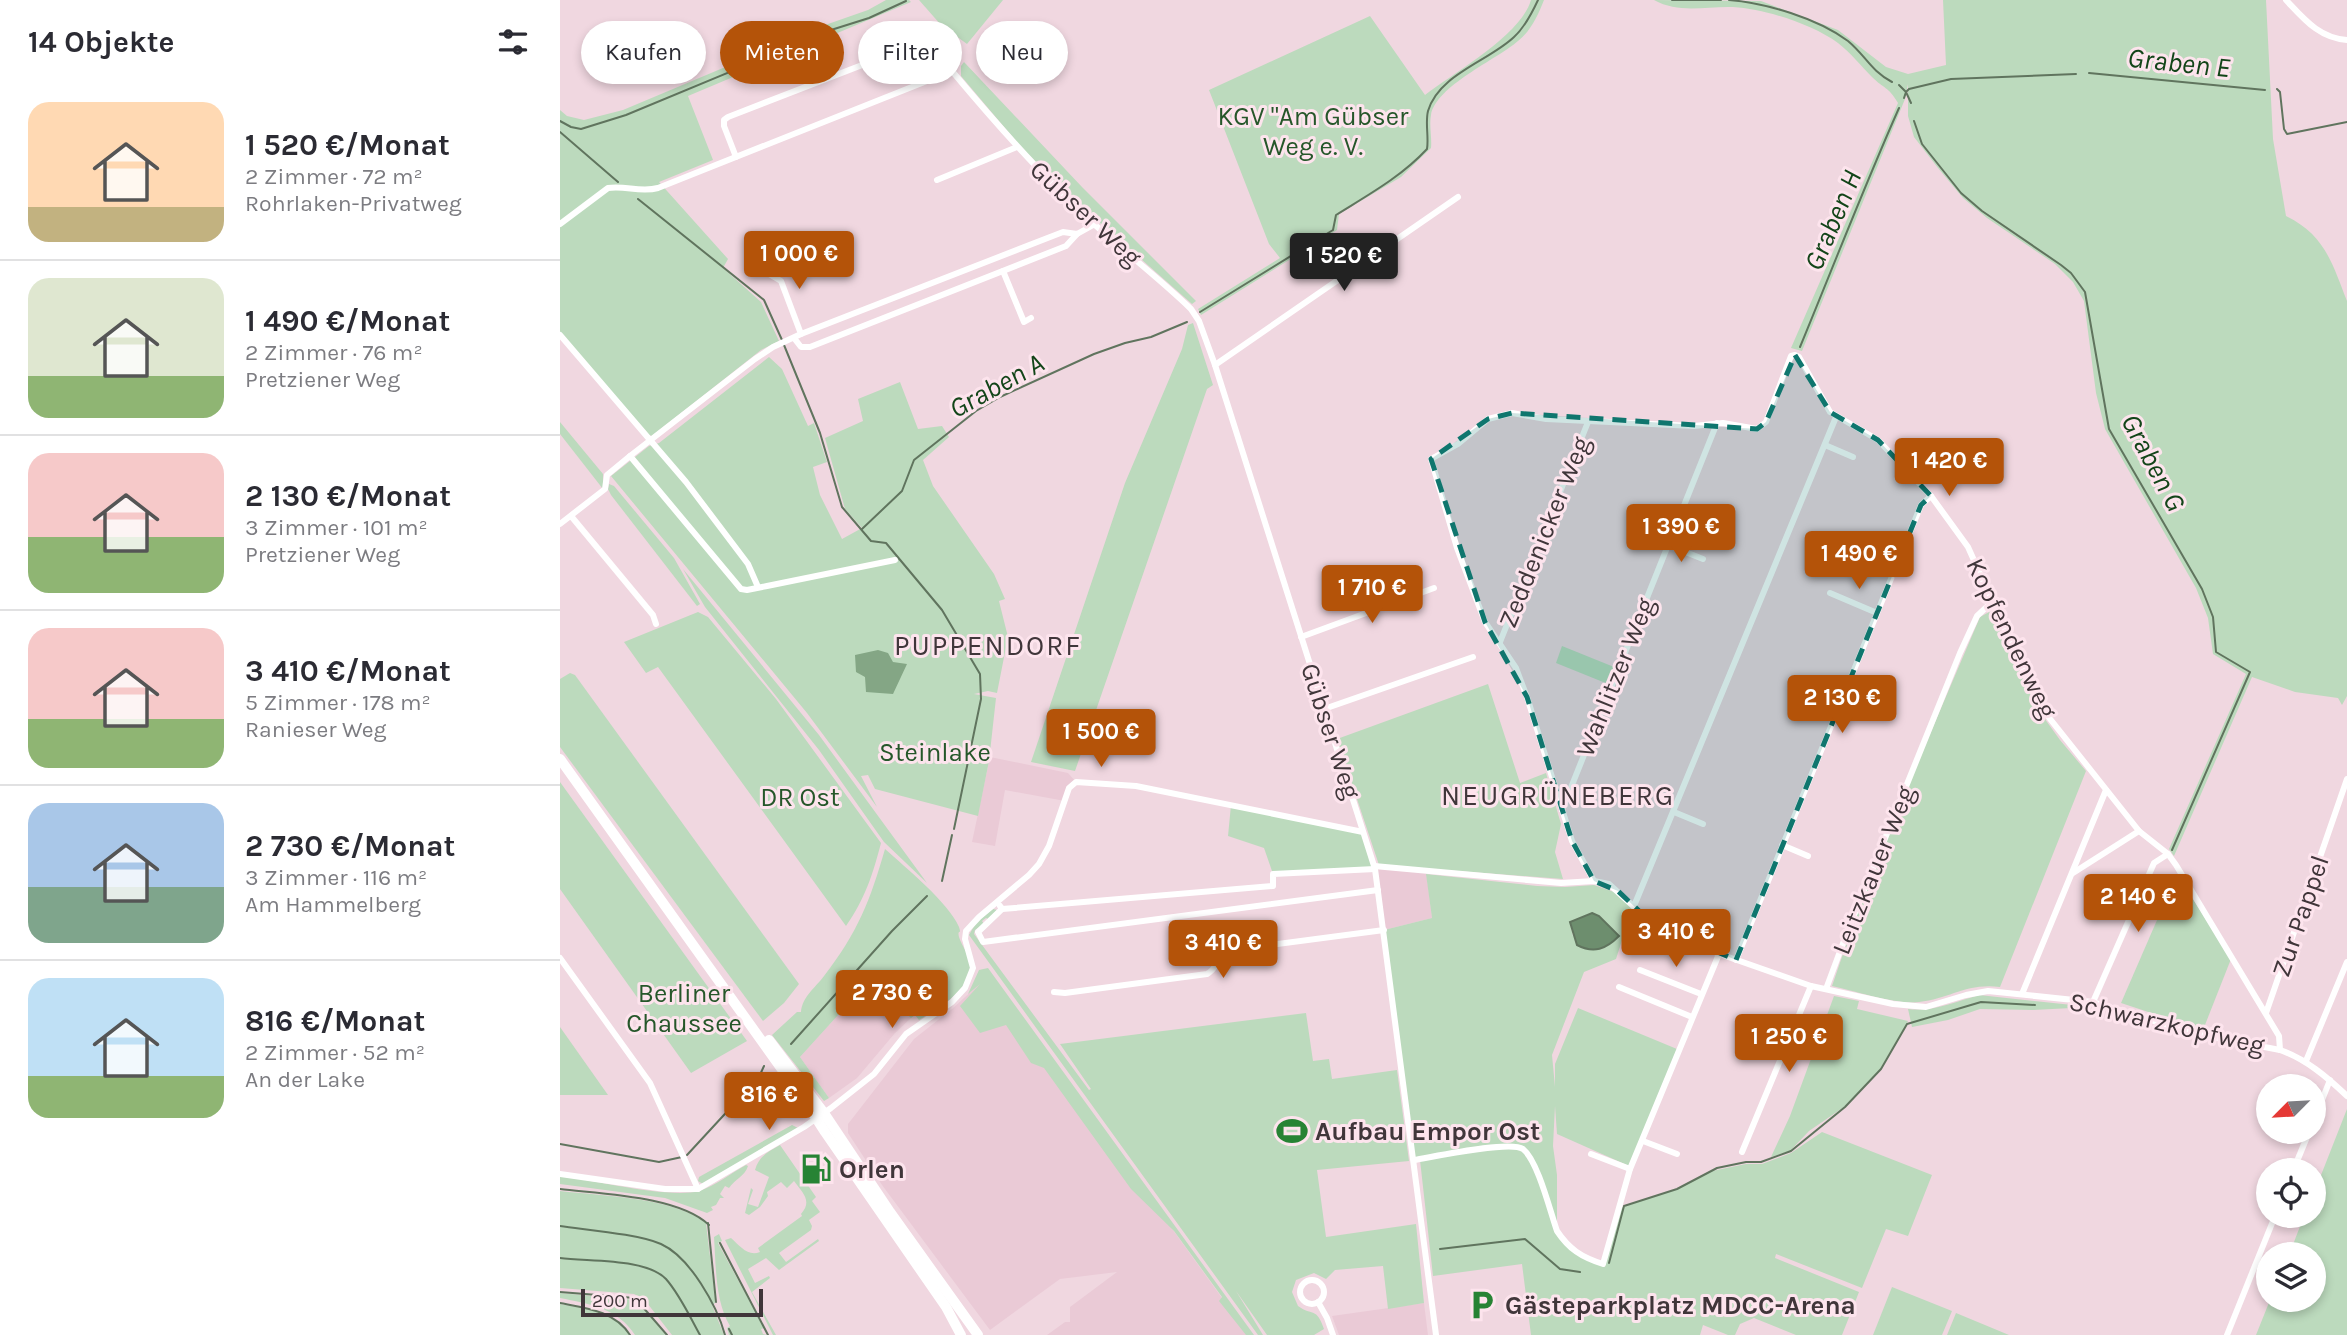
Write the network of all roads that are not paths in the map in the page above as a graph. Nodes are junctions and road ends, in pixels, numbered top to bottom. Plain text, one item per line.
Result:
1 (2286, 0) edge
2 (2347, 40) edge
3 (858, 67) edge
4 (921, 84) edge
5 (959, 84) edge
6 (1017, 147) junction
7 (736, 157) junction
8 (937, 180) dead end
9 (1458, 197) dead end
10 (560, 224) edge
11 (1095, 224) junction
12 (1077, 234) junction
13 (1003, 271) junction
14 (769, 274) dead end
15 (1031, 318) dead end
16 (801, 334) junction
17 (560, 335) edge
18 (791, 339) junction
19 (1215, 365) junction
20 (1836, 417) junction
21 (1588, 422) junction
22 (1717, 423) junction
23 (651, 440) junction
24 (1825, 445) junction
25 (630, 456) junction
26 (1853, 457) dead end
27 (1931, 496) junction
28 (571, 516) junction
29 (560, 524) edge
30 (1668, 545) junction
31 (1703, 559) dead end
32 (895, 561) dead end
33 (758, 587) junction
34 (1434, 588) dead end
35 (1830, 593) dead end
36 (1993, 601) junction
37 (1877, 613) junction
38 (656, 624) dead end
39 (1301, 637) junction
40 (1500, 642) junction
41 (1473, 657) dead end
42 (1324, 709) junction
43 (560, 759) edge
44 (2347, 779) edge
45 (2106, 790) junction
46 (1562, 810) junction
47 (1674, 812) junction
48 (1703, 824) dead end
49 (2139, 831) junction
50 (1363, 832) junction
51 (1782, 845) junction
52 (2168, 854) junction
53 (1808, 856) dead end
54 (1375, 868) junction
55 (2071, 873) junction
56 (1594, 881) junction
57 (1378, 890) junction
58 (997, 902) junction
59 (1634, 906) junction
60 (1002, 909) junction
61 (1384, 930) junction
62 (1719, 954) junction
63 (560, 958) edge
64 (1735, 960) junction
65 (2347, 961) edge
66 (1640, 970) dead end
67 (1811, 986) junction
68 (1619, 987) dead end
69 (1826, 989) junction
70 (1054, 992) dead end
71 (2022, 993) junction
72 (1701, 994) junction
73 (2093, 1002) junction
74 (2266, 1013) junction
75 (1692, 1017) junction
76 (2280, 1050) junction
77 (2306, 1061) junction
78 (2330, 1080) junction
79 (2326, 1090) edge
80 (2347, 1096) edge
81 (820, 1116) junction
82 (1643, 1141) junction
83 (1742, 1152) dead end
84 (1591, 1154) dead end
85 (1677, 1154) dead end
86 (1414, 1160) junction
87 (1630, 1170) junction
88 (560, 1174) edge
89 (698, 1189) junction
90 (2270, 1228) edge
91 (1318, 1302) dead end
92 (961, 1335) edge
93 (978, 1335) edge
94 (1333, 1335) edge
95 (1436, 1335) edge
96 (2227, 1335) edge

1 - 2 street
3 - 7 street, Gübser Weg
4 - 7 street
5 - 6 street, Gübser Weg
6 - 8 street
6 - 11 street, Gübser Weg
7 - 10 street
9 - 19 street
11 - 12 street
11 - 19 street, Gübser Weg
12 - 13 street
12 - 16 street
13 - 15 street
13 - 18 street
14 - 16 street
16 - 18 street
17 - 23 street
18 - 23 street
19 - 39 street, Gübser Weg
20 - 22 street, Kopfendenweg
20 - 24 street
20 - 27 street, Kopfendenweg
21 - 22 street, Kopfendenweg
21 - 40 street, Zeddenicker Weg
21 - 40 street, Kopfendenweg
22 - 30 street, Wahlitzer Weg
23 - 25 street
23 - 33 street
24 - 26 street
24 - 47 street
25 - 28 street
25 - 33 street
27 - 36 street, Kopfendenweg
27 - 37 street
28 - 29 street
28 - 38 street
30 - 31 street
30 - 46 street, Wahlitzer Weg
32 - 33 street
34 - 39 street
35 - 37 street
36 - 45 street, Kopfendenweg
36 - 69 street, Leitzkauer Weg
37 - 51 street
39 - 42 street, Gübser Weg
40 - 46 street
41 - 42 street
42 - 50 street, Gübser Weg
43 - 81 main road
44 - 74 street, Zur Pappel
45 - 49 street, Kopfendenweg
45 - 55 street
46 - 56 street
47 - 48 street
47 - 59 street
49 - 52 street, Kopfendenweg
49 - 55 street
50 - 54 street, Gübser Weg
50 - 58 street
51 - 53 street
51 - 64 street
52 - 73 street
52 - 74 street, Kopfendenweg
54 - 56 street
54 - 57 street, Gübser Weg
54 - 60 street
55 - 71 street
56 - 59 street, Schwarzkopfweg
57 - 60 street
57 - 61 street, Gübser Weg
58 - 60 street
58 - 81 street
59 - 62 street, Schwarzkopfweg
61 - 70 street
61 - 86 street, Gübser Weg
62 - 64 street, Schwarzkopfweg
62 - 72 street
63 - 89 street
64 - 67 street, Schwarzkopfweg
65 - 77 street
66 - 72 street
67 - 69 street, Schwarzkopfweg
67 - 83 street
68 - 75 street
69 - 71 street, Schwarzkopfweg
71 - 73 street, Schwarzkopfweg
72 - 75 street
73 - 76 street, Schwarzkopfweg
74 - 76 street, Kopfendenweg
75 - 82 street
76 - 77 street, Schwarzkopfweg
77 - 78 street, Schwarzkopfweg
78 - 79 street
78 - 80 street, Schwarzkopfweg
81 - 89 street
81 - 92 main road
81 - 93 main road
82 - 85 street
82 - 87 street
84 - 87 street
86 - 87 street
86 - 95 street, Gübser Weg
88 - 89 street
90 - 96 street
91 - 94 street

